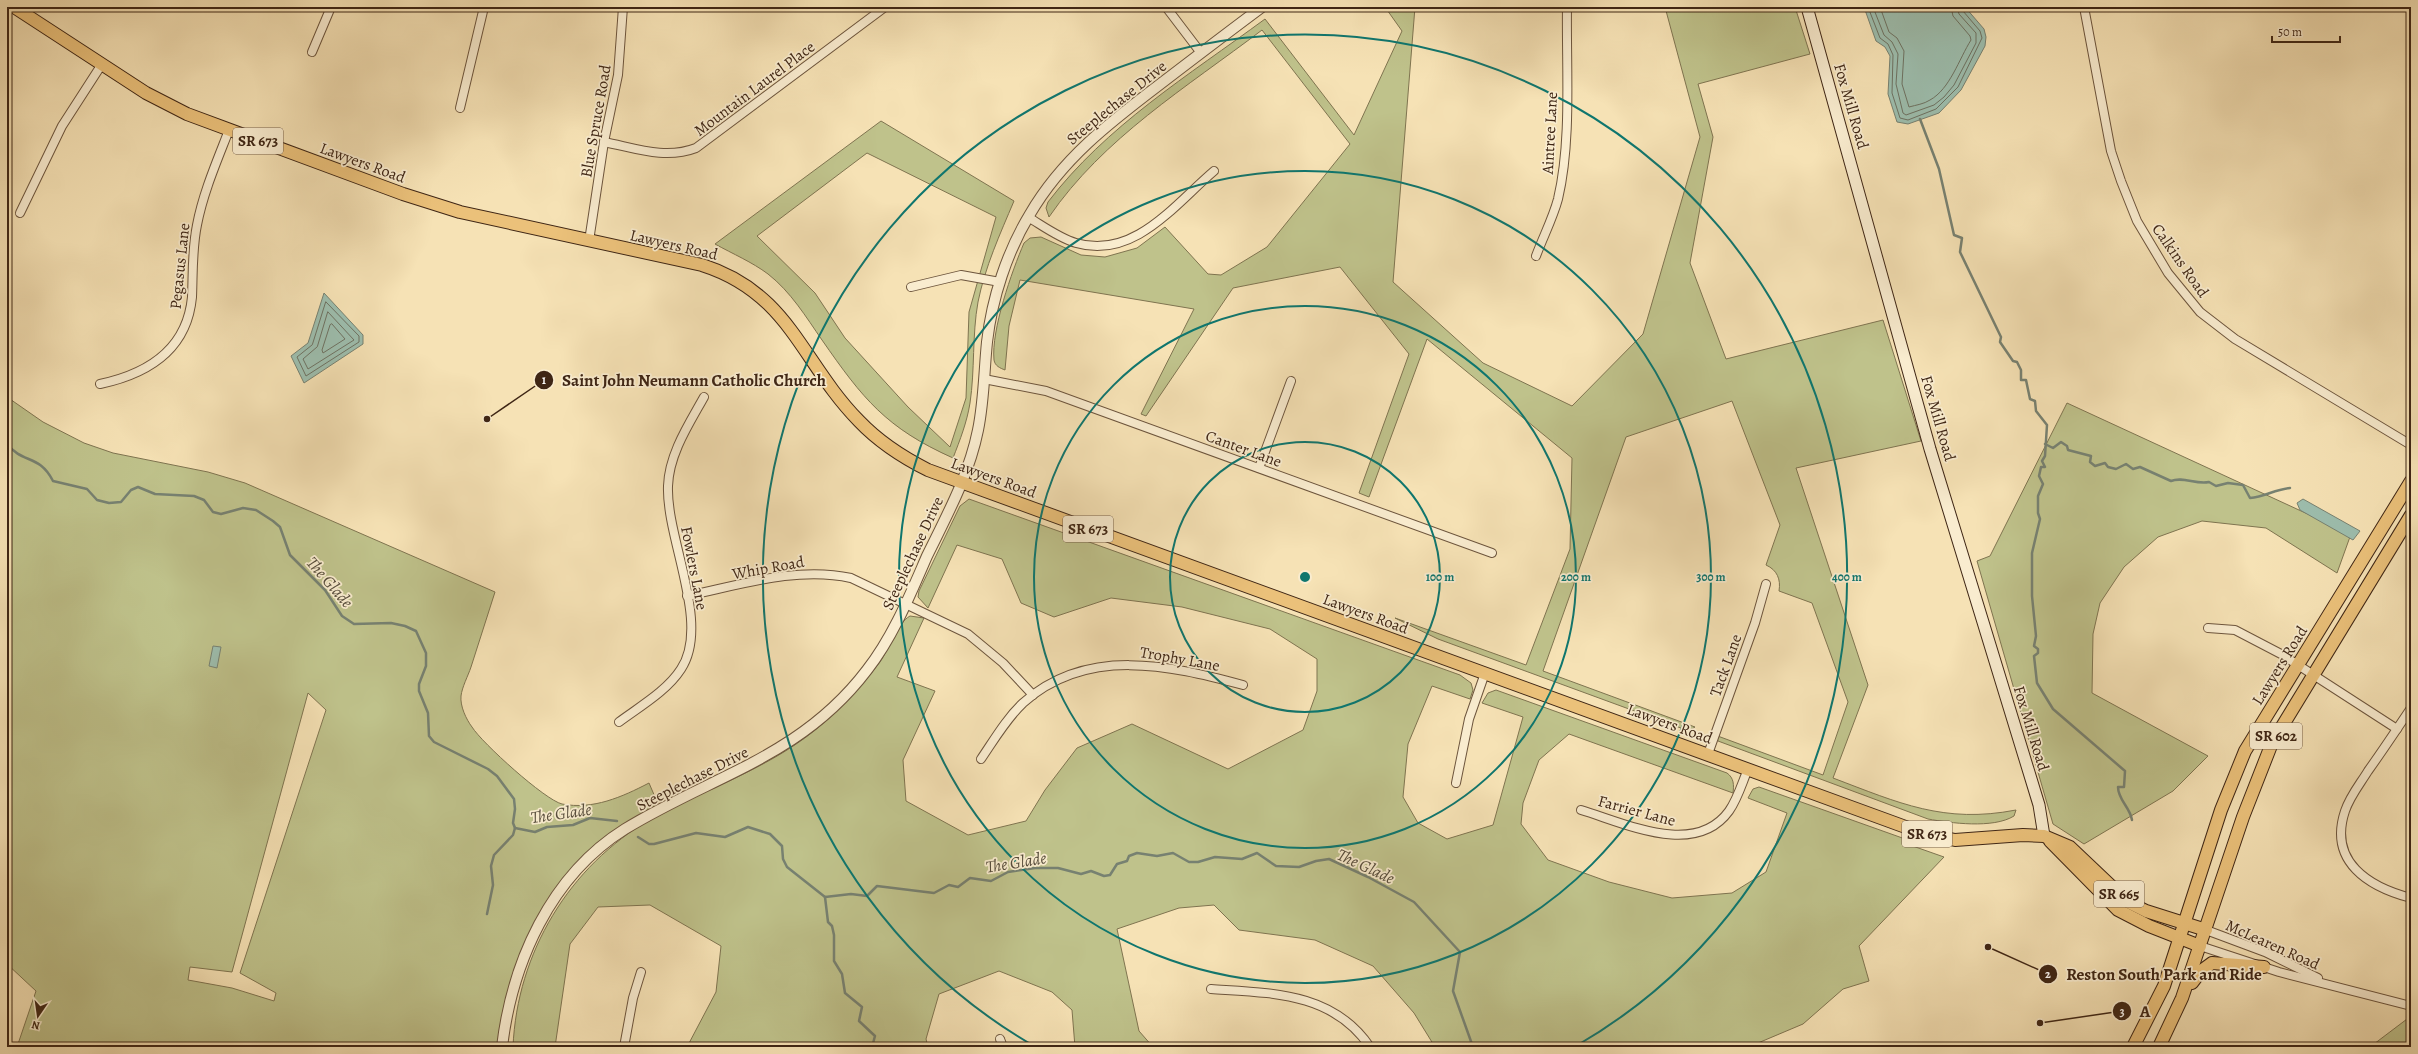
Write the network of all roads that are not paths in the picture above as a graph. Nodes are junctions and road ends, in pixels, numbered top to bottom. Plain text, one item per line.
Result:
1 (14, 7) edge
2 (331, 7) edge
3 (484, 7) edge
4 (623, 7) edge
5 (885, 7) edge
6 (1166, 7) edge
7 (1262, 7) edge
8 (1566, 7) edge
9 (1807, 7) edge
10 (2084, 7) edge
11 (312, 52) dead end
12 (1201, 53) junction
13 (102, 64) junction
14 (460, 108) dead end
15 (229, 130) junction
16 (604, 142) junction
17 (1214, 171) dead end
18 (20, 213) dead end
19 (1028, 217) junction
20 (589, 240) junction
21 (1536, 256) dead end
22 (1000, 282) junction
23 (912, 287) dead end
24 (984, 379) junction
25 (1291, 381) dead end
26 (100, 384) dead end
27 (704, 397) dead end
28 (2411, 445) edge
29 (1259, 468) junction
30 (2411, 481) edge
31 (962, 483) junction
32 (2411, 515) edge
33 (1492, 553) dead end
34 (1766, 584) dead end
35 (687, 596) junction
36 (905, 604) junction
37 (2208, 628) dead end
38 (2298, 664) junction
39 (1485, 673) junction
40 (2313, 674) junction
41 (1243, 685) dead end
42 (1033, 695) junction
43 (2411, 708) edge
44 (619, 722) dead end
45 (2397, 729) junction
46 (1708, 754) junction
47 (981, 759) dead end
48 (1748, 769) junction
49 (1456, 783) dead end
50 (1580, 810) dead end
51 (2044, 836) junction
52 (2411, 898) edge
53 (2185, 922) junction
54 (2206, 930) junction
55 (2180, 938) junction
56 (2200, 946) junction
57 (2264, 967) junction
58 (641, 972) dead end
59 (2329, 984) junction
60 (1212, 989) dead end
61 (2182, 998) junction
62 (2411, 1006) edge
63 (502, 1047) edge
64 (624, 1047) edge
65 (1370, 1047) edge
66 (2134, 1047) edge
67 (2158, 1047) edge

1 - 13 main road, Lawyers Road / SR 673
2 - 11 street
3 - 14 street
4 - 16 street, Blue Spruce Road
5 - 16 street, Mountain Laurel Place
6 - 12 street
7 - 12 street, Steeplechase Drive
8 - 21 street, Aintree Lane
9 - 51 main road, Fox Mill Road
10 - 28 street, Calkins Road
12 - 19 street, Steeplechase Drive
13 - 15 main road, Lawyers Road / SR 673
13 - 18 street
15 - 20 main road, Lawyers Road / SR 673
15 - 26 street, Pegasus Lane
16 - 20 street, Blue Spruce Road
17 - 19 street
19 - 22 street, Steeplechase Drive
20 - 31 main road, Lawyers Road / SR 673
22 - 23 street
22 - 24 street, Steeplechase Drive
24 - 29 street, Canter Lane
24 - 31 street, Steeplechase Drive
25 - 29 street
27 - 35 street, Fowlers Lane
29 - 33 street, Canter Lane
30 - 38 main road, Lawyers Road / SR 602
31 - 36 street, Steeplechase Drive
31 - 39 main road, Lawyers Road / SR 673
32 - 40 main road, SR 602
34 - 46 street, Tack Lane
35 - 36 street, Whip Road
35 - 44 street, Fowlers Lane
36 - 42 street, Whip Road
36 - 63 street, Steeplechase Drive
37 - 38 street
38 - 40 street
38 - 53 main road, Lawyers Road / SR 602
39 - 46 main road, Lawyers Road / SR 673
39 - 49 street
40 - 45 street
40 - 54 main road, SR 602
41 - 42 street, Trophy Lane
42 - 47 street, Trophy Lane
43 - 45 street
45 - 52 street
46 - 48 main road, Lawyers Road / SR 673
48 - 50 street, Farrier Lane
48 - 51 main road, Lawyers Road / SR 673
51 - 53 main road, Lawyers Road / SR 665
51 - 55 main road, SR 665
53 - 54 main road, Lawyers Road / SR 665
53 - 55 main road, SR 602
54 - 56 main road, SR 602
54 - 59 street, McLearen Road
55 - 56 main road, SR 665
55 - 66 main road, SR 602
56 - 57 street, McLearen Road
56 - 61 main road, SR 602
57 - 59 street, McLearen Road
57 - 61 main road
58 - 64 street
59 - 62 street, McLearen Road
60 - 65 street
61 - 67 main road, SR 602

